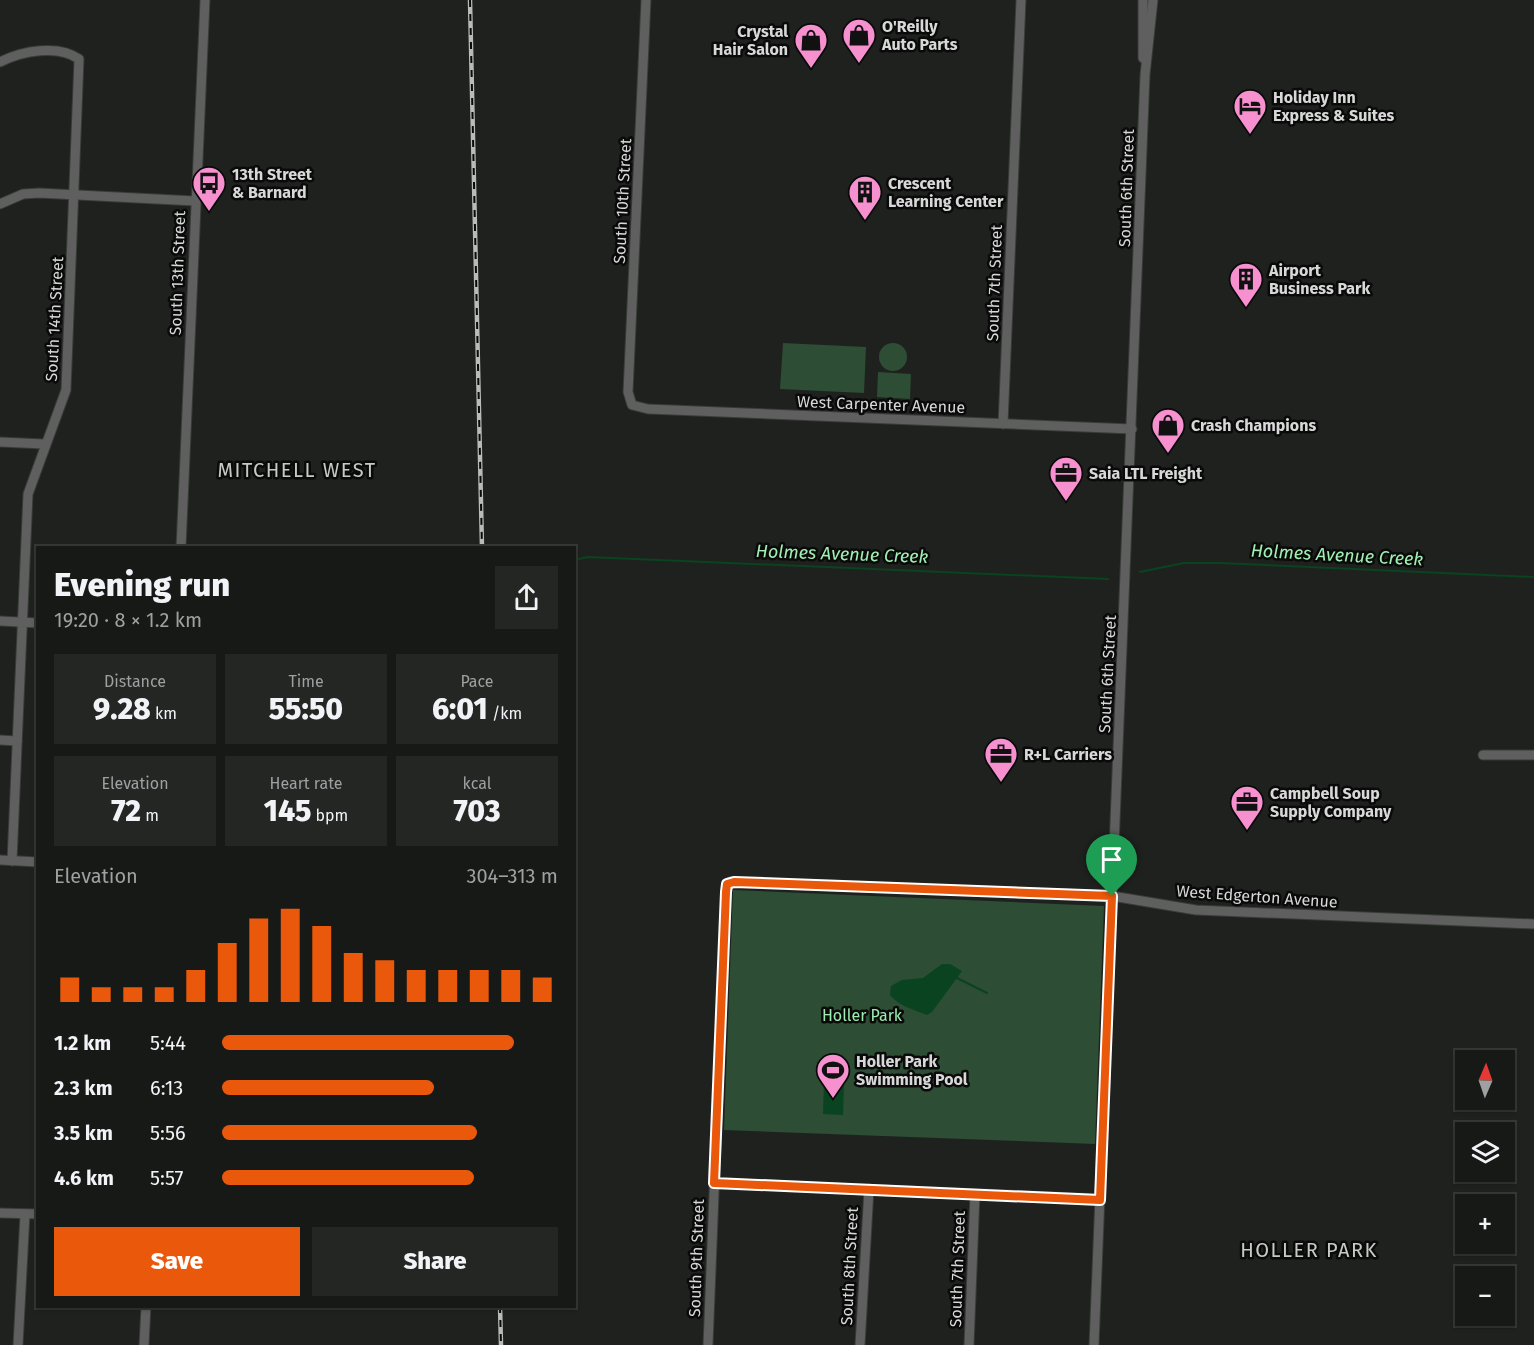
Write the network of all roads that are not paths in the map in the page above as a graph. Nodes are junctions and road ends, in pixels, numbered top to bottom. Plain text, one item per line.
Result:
1 (205, 0) edge
2 (646, 0) edge
3 (1021, 0) edge
4 (1143, 0) edge
5 (1153, 0) edge
6 (0, 62) edge
7 (1145, 75) junction
8 (74, 195) junction
9 (195, 201) junction
10 (0, 204) edge
11 (630, 403) joint
12 (1003, 424) junction
13 (1132, 429) junction
14 (0, 442) edge
15 (44, 444) junction
16 (181, 546) edge
17 (0, 621) edge
18 (23, 622) junction
19 (36, 623) edge
20 (0, 740) edge
21 (17, 741) junction
22 (1534, 754) edge
23 (1483, 755) dead end
24 (0, 860) edge
25 (12, 861) junction
26 (36, 862) edge
27 (727, 884) joint
28 (1112, 896) junction
29 (1534, 924) edge
30 (714, 1183) junction
31 (869, 1190) junction
32 (975, 1194) junction
33 (1100, 1200) junction
34 (0, 1213) edge
35 (25, 1214) junction
36 (36, 1214) edge
37 (146, 1308) edge
38 (18, 1345) edge
39 (144, 1345) edge
40 (708, 1345) edge
41 (860, 1345) edge
42 (969, 1345) edge
43 (1094, 1345) edge

1 - 9 street, South 13th Street
2 - 11 street, South 10th Street
3 - 12 street, South 7th Street
4 - 7 street, South 6th Street
5 - 7 street, South 6th Street
6 - 8 street, South 14th Street
7 - 13 street, South 6th Street
8 - 9 street
8 - 10 street
8 - 15 street, South 14th Street
9 - 16 street, South 13th Street
11 - 12 street, West Carpenter Avenue
12 - 13 street, West Carpenter Avenue
13 - 28 street, South 6th Street
14 - 15 street
15 - 18 street, South 14th Street
17 - 18 street
18 - 19 street
18 - 21 street, South 14th Street
20 - 21 street
21 - 25 street, South 14th Street
22 - 23 street
24 - 25 street
25 - 26 street
27 - 28 street, West Edgerton Avenue
27 - 30 street, South 9th Street
28 - 29 street, West Edgerton Avenue
28 - 33 street, South 6th Street
30 - 31 street
30 - 40 street, South 9th Street
31 - 32 street
31 - 41 street, South 8th Street
32 - 33 street
32 - 42 street, South 7th Street
33 - 43 street, South 6th Street
34 - 35 street
35 - 36 street
35 - 38 street
37 - 39 street

